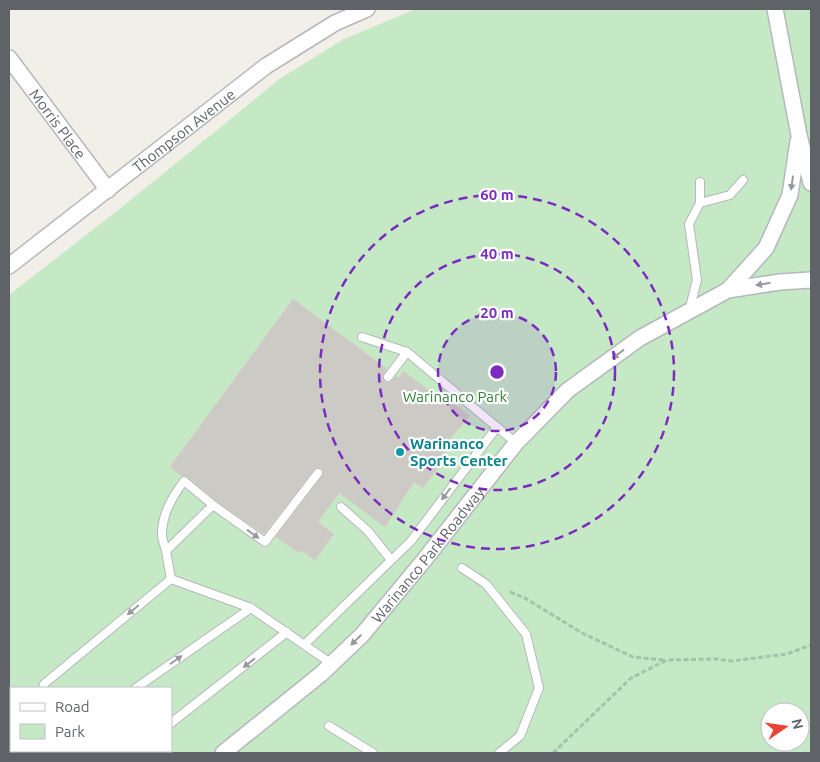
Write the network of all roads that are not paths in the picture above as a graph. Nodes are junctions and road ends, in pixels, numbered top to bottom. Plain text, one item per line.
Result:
1 (367, 9) edge
2 (775, 9) edge
3 (9, 58) edge
4 (799, 135) junction
5 (743, 180) dead end
6 (700, 182) dead end
7 (811, 183) edge
8 (108, 190) junction
9 (700, 202) junction
10 (9, 266) edge
11 (811, 280) edge
12 (728, 290) junction
13 (688, 313) junction
14 (362, 337) dead end
15 (407, 352) junction
16 (388, 377) dead end
17 (497, 427) junction
18 (516, 442) junction
19 (318, 473) dead end
20 (213, 505) junction
21 (341, 507) dead end
22 (166, 551) junction
23 (391, 560) junction
24 (462, 568) dead end
25 (171, 579) junction
26 (251, 608) junction
27 (287, 632) junction
28 (304, 644) junction
29 (332, 664) junction
30 (43, 687) edge
31 (137, 687) edge
32 (172, 723) edge
33 (329, 726) dead end
34 (222, 753) edge
35 (373, 753) edge
36 (499, 753) edge

1 - 8 street, Thompson Avenue
2 - 4 street, Warinanco Park Roadway
3 - 8 street, Morris Place
4 - 7 street, Warinanco Park Roadway
4 -> 12 street, Warinanco Park Roadway
5 - 9 lane
6 - 9 lane
8 - 10 street, Thompson Avenue
9 - 13 lane
11 -> 12 street, Warinanco Park Roadway
12 - 13 street, Warinanco Park Roadway
13 -> 18 street, Warinanco Park Roadway
14 - 15 lane
15 - 16 lane
15 - 17 lane
17 - 18 lane
17 -> 23 lane
18 -> 29 street, Warinanco Park Roadway
20 -> 19 lane
20 - 22 lane
20 - 22 lane
21 - 23 lane
22 - 25 lane
23 - 28 lane
24 - 36 lane
25 - 26 lane
25 -> 30 lane
26 - 27 lane
31 -> 26 lane
27 - 28 lane
27 -> 32 lane
28 - 29 lane
29 - 34 street, Warinanco Park Roadway
33 - 35 lane

